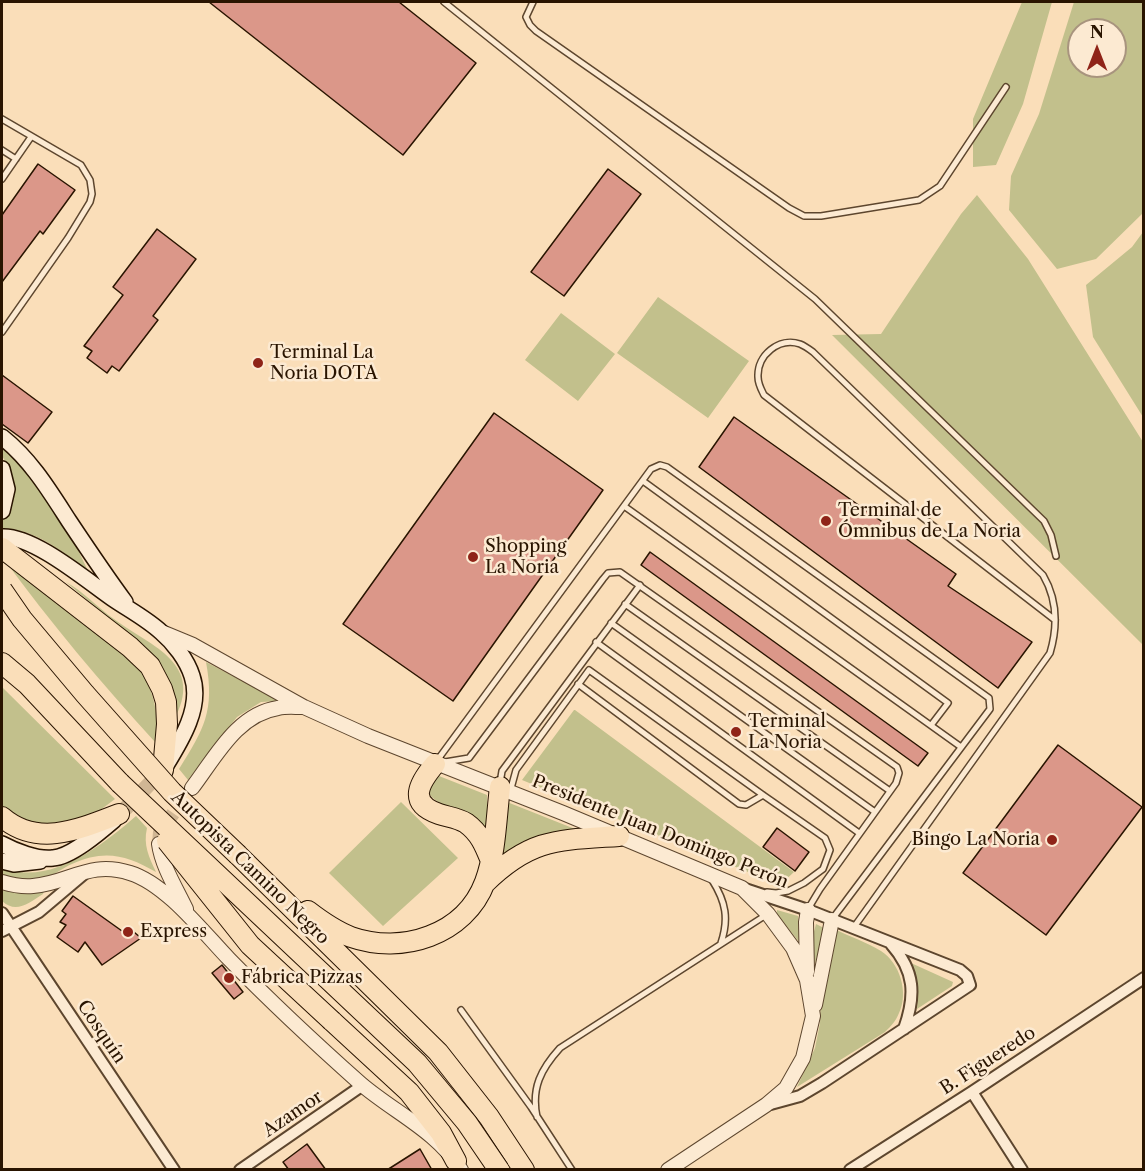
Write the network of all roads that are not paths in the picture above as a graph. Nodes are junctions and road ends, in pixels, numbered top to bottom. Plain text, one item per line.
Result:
1 (444, 2) edge
2 (533, 2) edge
3 (1006, 87) dead end
4 (2, 119) edge
5 (31, 137) junction
6 (2, 150) edge
7 (16, 159) junction
8 (2, 179) edge
9 (2, 332) edge
10 (2, 437) edge
11 (2, 468) edge
12 (643, 481) junction
13 (624, 506) junction
14 (2, 511) edge
15 (2, 537) edge
16 (2, 548) edge
17 (1056, 556) dead end
18 (640, 585) junction
19 (2, 590) edge
20 (625, 604) junction
21 (132, 611) junction
22 (1055, 620) junction
23 (611, 623) junction
24 (162, 632) junction
25 (596, 642) junction
26 (2, 663) edge
27 (578, 684) junction
28 (304, 706) junction
29 (932, 724) junction
30 (961, 747) junction
31 (435, 764) junction
32 (164, 770) joint
33 (120, 783) junction
34 (192, 788) tunnel mouth
35 (505, 789) junction
36 (890, 791) junction
37 (763, 795) junction
38 (122, 812) joint
39 (875, 812) junction
40 (2, 817) edge
41 (859, 833) junction
42 (619, 836) junction
43 (2, 844) edge
44 (159, 844) tunnel mouth
45 (238, 855) junction
46 (53, 858) junction
47 (2, 861) edge
48 (491, 861) junction
49 (89, 870) junction
50 (708, 873) junction
51 (2, 882) edge
52 (484, 884) junction
53 (742, 888) junction
54 (808, 910) junction
55 (2, 913) edge
56 (768, 915) junction
57 (189, 916) junction
58 (832, 920) junction
59 (854, 928) junction
60 (6, 929) edge
61 (721, 943) junction
62 (890, 943) junction
63 (1143, 978) edge
64 (807, 980) junction
65 (461, 1010) dead end
66 (813, 1016) junction
67 (904, 1029) junction
68 (363, 1086) junction
69 (972, 1092) junction
70 (766, 1106) junction
71 (537, 1117) junction
72 (458, 1165) edge
73 (174, 1170) edge
74 (240, 1170) edge
75 (499, 1170) edge
76 (524, 1170) edge
77 (572, 1170) edge
78 (668, 1170) edge
79 (850, 1170) edge
80 (1023, 1170) edge

1 - 17 lane
2 - 3 lane
4 - 5 lane
5 - 7 lane
5 - 9 lane
6 - 7 lane
7 - 8 lane
10 - 21 main road
11 - 14 main road
12 - 13 lane
12 - 29 lane
12 - 30 lane
13 - 29 lane
13 - 31 lane
15 - 21 main road
16 - 32 highway
18 - 20 lane
18 - 31 lane
18 - 36 lane
19 - 45 highway, Autopista Camino Negro, bridge
20 - 23 lane
20 - 36 lane
21 - 24 main road
22 - 22 lane
22 - 59 lane
23 - 25 lane
23 - 39 lane
24 - 28 street, Presidente Juan Domingo Perón
24 - 32 main road
25 - 35 lane
25 - 41 lane
26 - 33 highway, Autopista Camino Negro
27 - 35 lane
27 - 37 lane
27 - 37 lane
28 - 31 street, Presidente Juan Domingo Perón
28 - 34 street
29 - 30 lane
30 - 58 lane
31 - 35 street, Presidente Juan Domingo Perón
31 - 48 highway
33 - 72 highway, bridge
33 - 75 highway, Autopista Camino Negro, bridge
35 - 42 street, Presidente Juan Domingo Perón
35 - 48 highway
36 - 39 lane
37 - 53 lane
38 - 40 highway
38 - 46 main road
39 - 41 lane
41 - 54 lane
42 - 50 street, Presidente Juan Domingo Perón
42 - 52 highway
43 - 46 main road
44 - 57 street
45 - 52 highway
45 - 76 highway, Autopista Camino Negro
46 - 47 main road
48 - 52 highway
49 - 51 street
49 - 57 street
49 - 60 street
50 - 53 street, Presidente Juan Domingo Perón
50 - 61 lane
53 - 54 street, Presidente Juan Domingo Perón
53 - 56 street
54 - 58 street, Presidente Juan Domingo Perón
54 - 64 street
55 - 60 street, Cosquín
56 - 61 lane
56 - 64 street
57 - 68 street
58 - 59 street, Presidente Juan Domingo Perón
58 - 66 street
59 - 62 street, Presidente Juan Domingo Perón
60 - 73 street, Cosquín
61 - 71 lane
62 - 67 street
62 - 67 street, Presidente Juan Domingo Perón
63 - 69 street, B. Figueredo
64 - 66 street
65 - 71 lane
66 - 70 street
67 - 70 street
68 - 72 street
68 - 74 street, Azamor
69 - 79 street, B. Figueredo
69 - 80 street
70 - 78 street
71 - 77 lane

